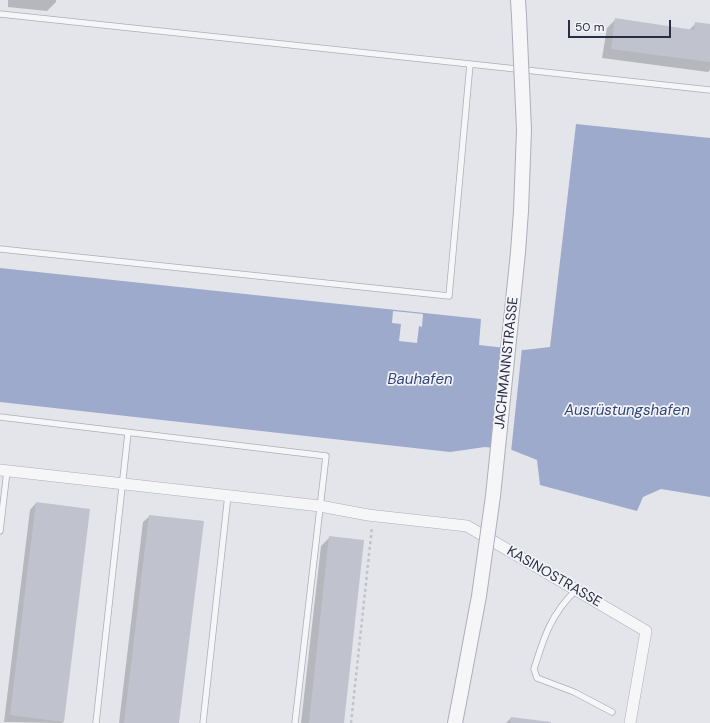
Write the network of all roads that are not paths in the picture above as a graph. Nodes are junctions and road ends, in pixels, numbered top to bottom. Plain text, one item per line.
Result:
1 (518, 0) edge
2 (0, 14) edge
3 (470, 64) junction
4 (710, 90) edge
5 (0, 249) edge
6 (0, 417) edge
7 (128, 433) junction
8 (4, 470) edge
9 (123, 483) junction
10 (228, 495) junction
11 (320, 506) junction
12 (0, 531) edge
13 (576, 590) junction
14 (612, 712) dead end
15 (96, 723) edge
16 (203, 723) edge
17 (295, 723) edge
18 (455, 723) edge
19 (630, 723) edge

1 - 18 street, JACHMANNSTRASSE, bridge
2 - 3 lane
3 - 4 lane
3 - 5 lane
6 - 7 lane
7 - 9 lane
7 - 11 lane
8 - 9 street, KASINOSTRASSE
8 - 12 lane
9 - 10 street, KASINOSTRASSE
9 - 15 lane
10 - 11 street, KASINOSTRASSE
10 - 16 lane
11 - 13 street, KASINOSTRASSE
11 - 17 lane
13 - 14 lane
13 - 19 street, KASINOSTRASSE

